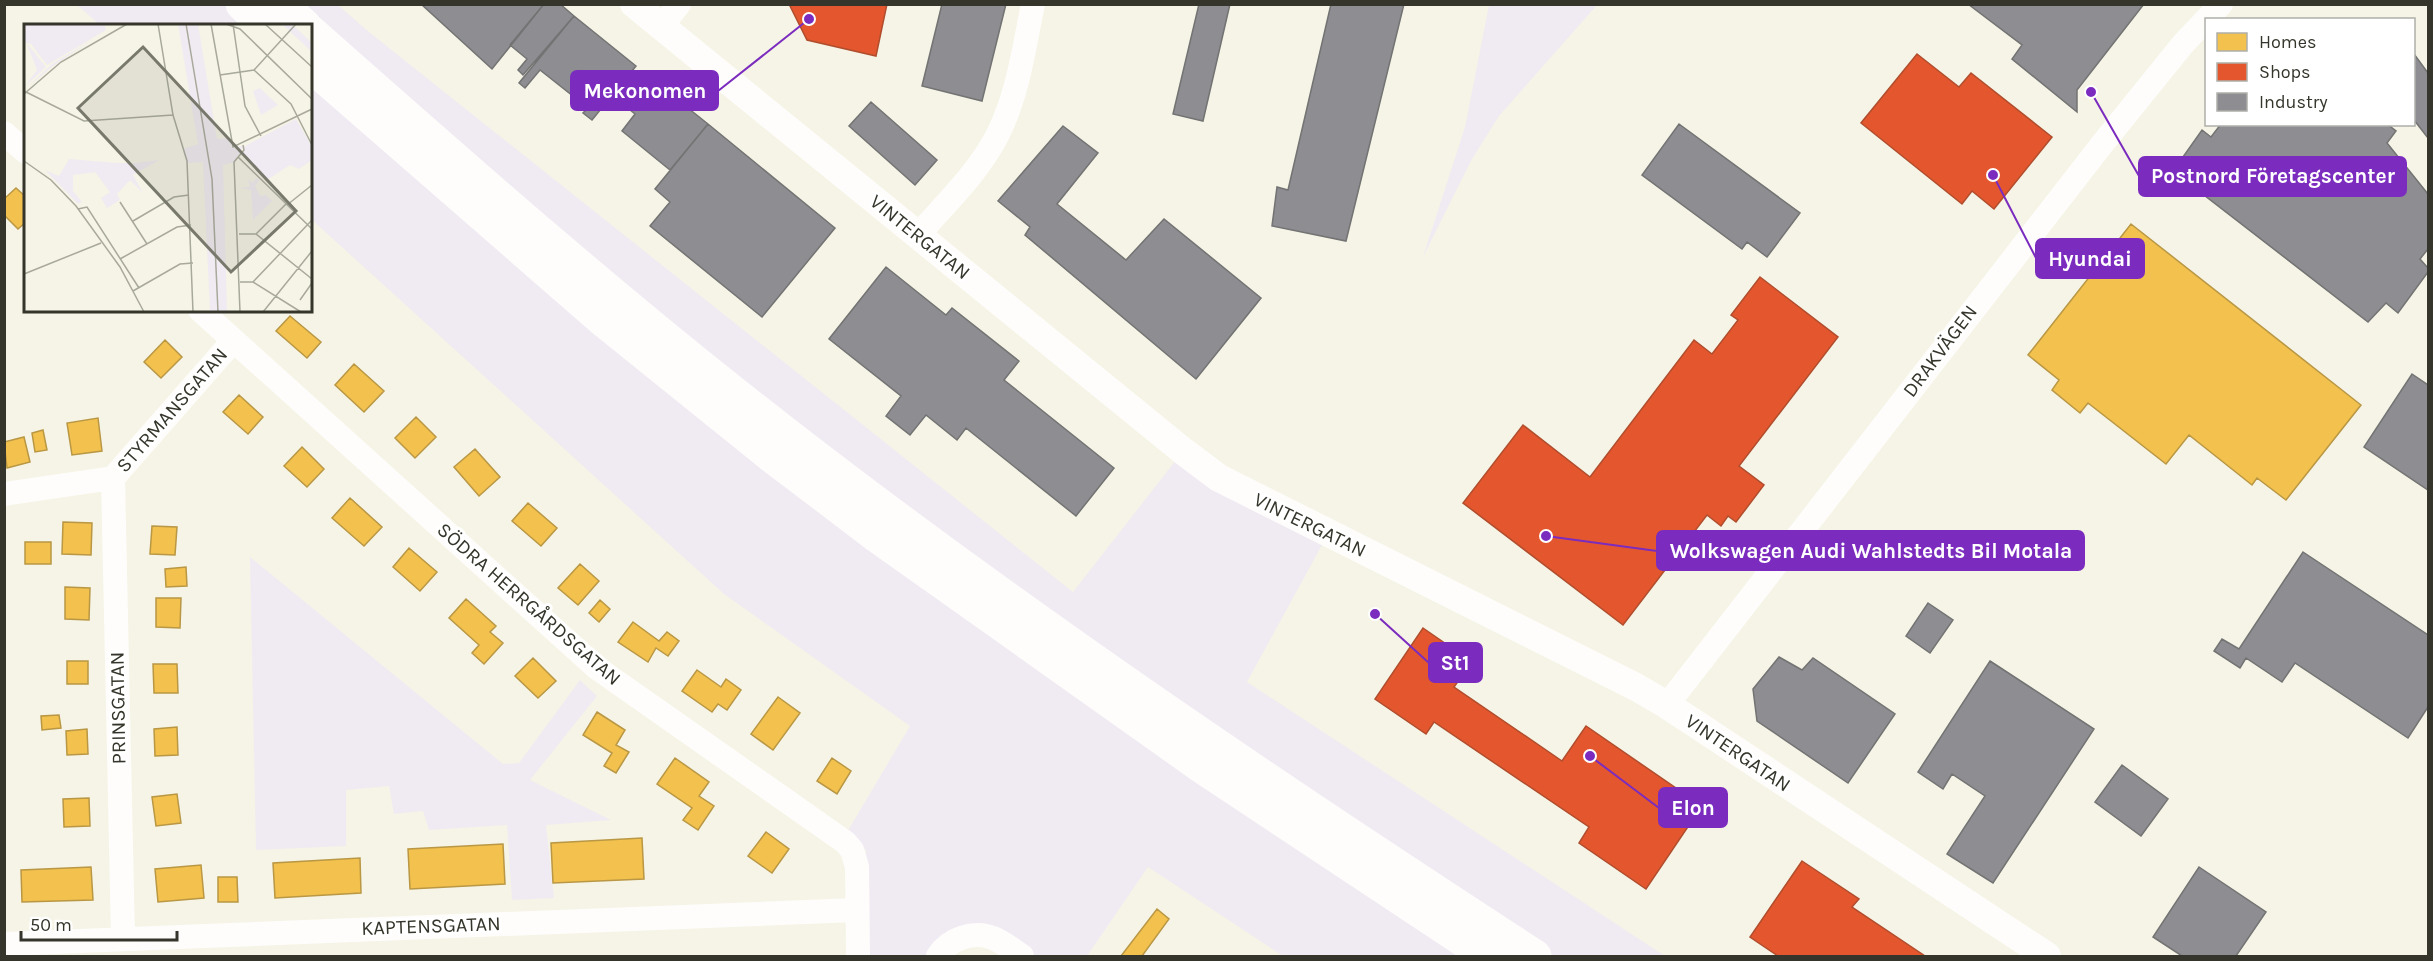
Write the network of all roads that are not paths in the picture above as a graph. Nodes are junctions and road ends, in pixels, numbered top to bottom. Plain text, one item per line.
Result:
1 (242, 4) edge
2 (281, 4) edge
3 (634, 4) edge
4 (679, 4) edge
5 (1033, 4) edge
6 (2221, 4) edge
7 (2208, 18) edge
8 (2205, 21) edge
9 (263, 24) edge
10 (303, 24) edge
11 (661, 27) junction
12 (312, 33) edge
13 (312, 67) edge
14 (4, 133) edge
15 (24, 150) edge
16 (918, 235) junction
17 (202, 312) edge
18 (233, 341) junction
19 (113, 478) junction
20 (4, 494) edge
21 (1667, 705) junction
22 (857, 910) junction
23 (4, 944) edge
24 (118, 944) edge
25 (939, 955) edge
26 (858, 957) edge
27 (1022, 957) edge
28 (1487, 957) edge
29 (1535, 957) edge
30 (2047, 957) edge

1 - 9 highway
2 - 10 highway
3 - 11 street, VINTERGATAN
4 - 11 street
5 - 16 street
6 - 7 street, DRAKVÄGEN
8 - 21 street, DRAKVÄGEN
11 - 16 street, VINTERGATAN
12 - 29 highway
13 - 28 highway
14 - 15 street
16 - 21 street, VINTERGATAN
17 - 18 street, SÖDRA HERRGÅRDSGATAN
18 - 19 street, STYRMANSGATAN
18 - 22 street, SÖDRA HERRGÅRDSGATAN
19 - 20 street, STYRMANSGATAN
19 - 24 street, PRINSGATAN
21 - 30 street, VINTERGATAN
22 - 24 street, KAPTENSGATAN
22 - 26 street, SÖDRA HERRGÅRDSGATAN
23 - 24 street, KAPTENSGATAN
25 - 27 street

